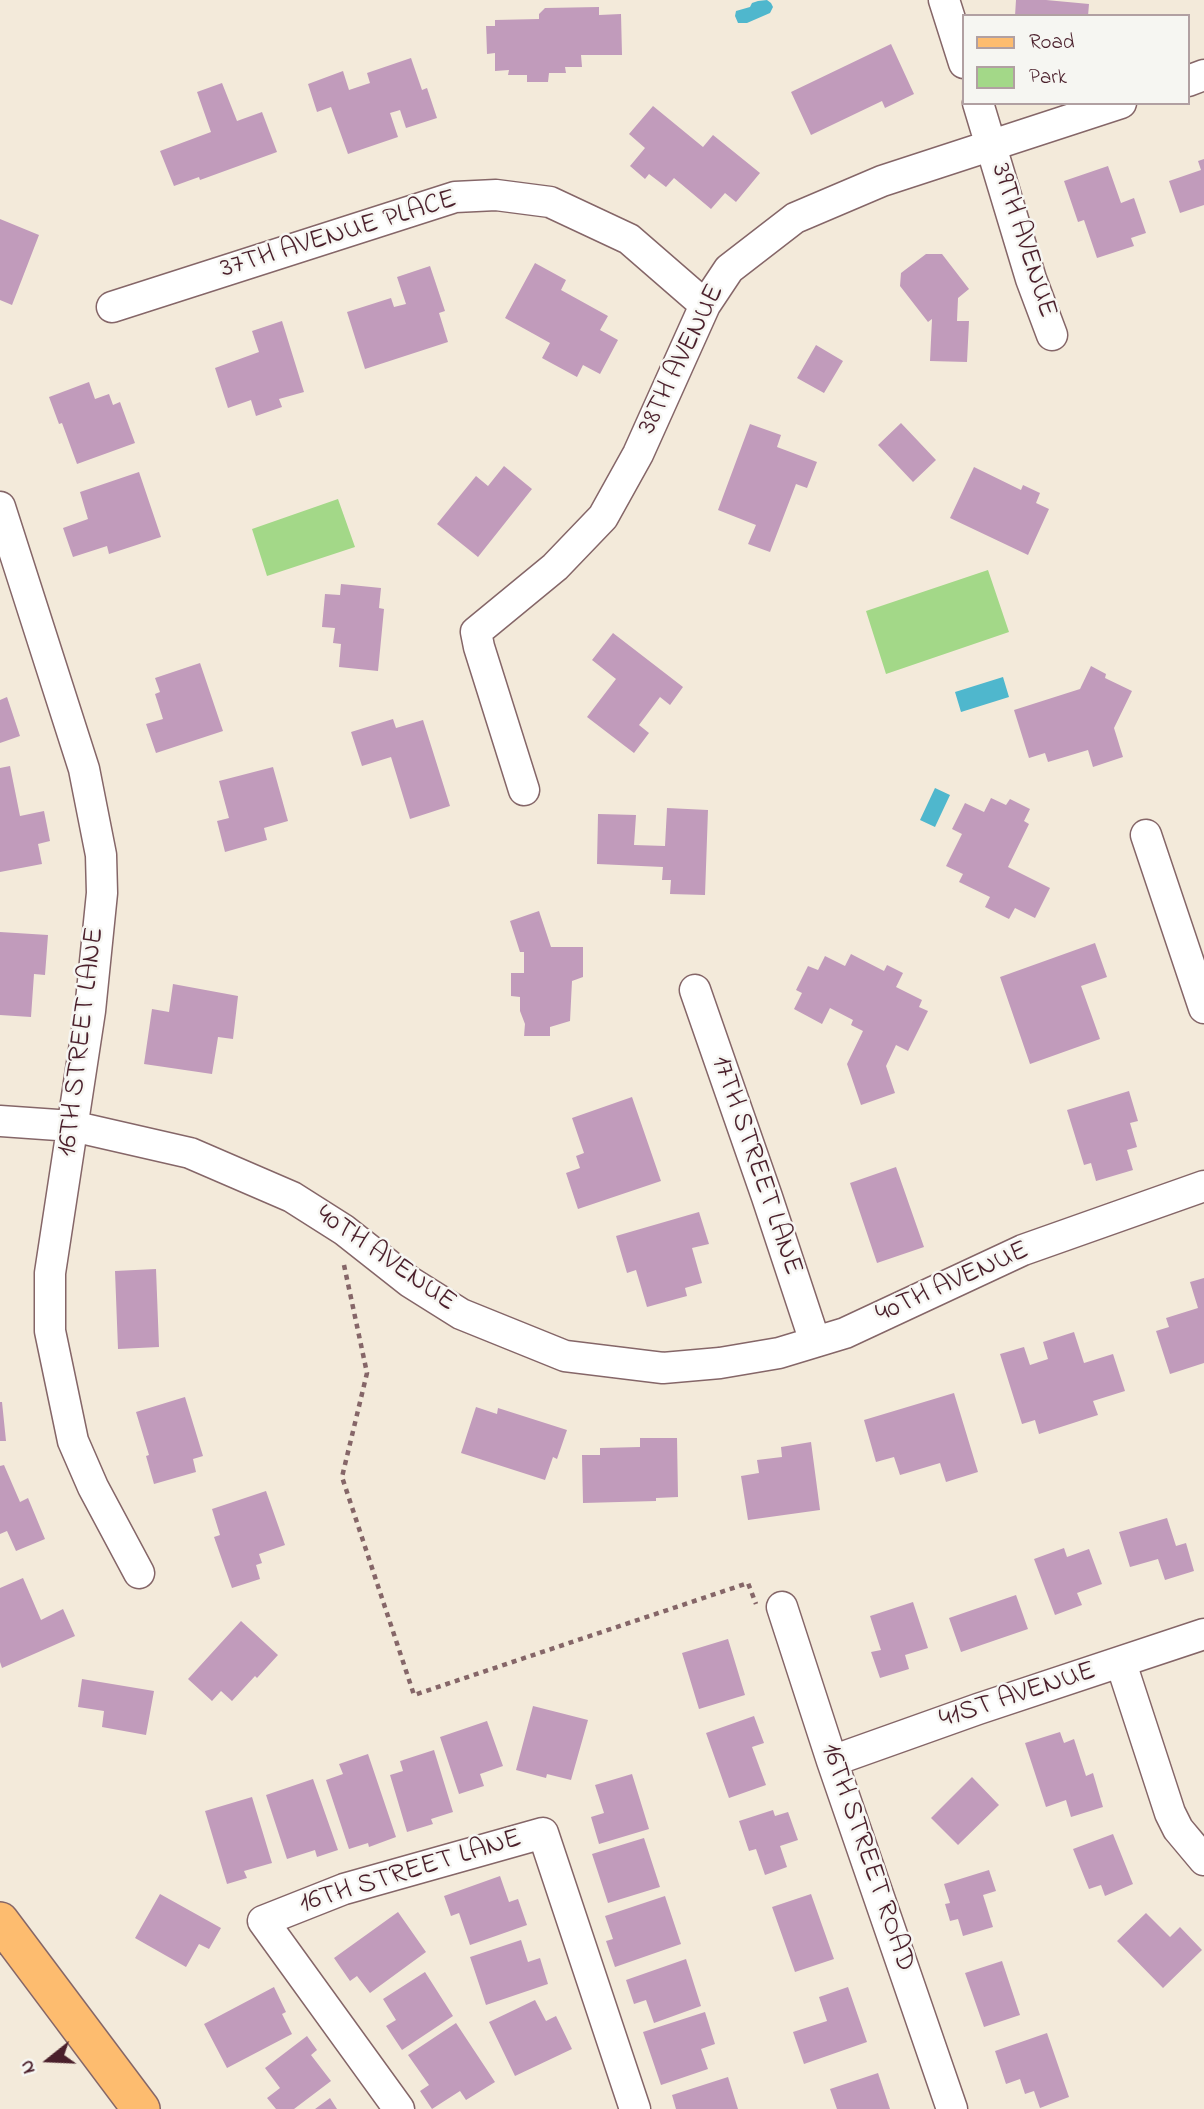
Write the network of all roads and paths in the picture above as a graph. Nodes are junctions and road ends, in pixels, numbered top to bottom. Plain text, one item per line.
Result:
1 (944, 0) edge
2 (962, 57) edge
3 (979, 105) edge
4 (1115, 105) edge
5 (992, 146) junction
6 (705, 305) junction
7 (112, 307) dead end
8 (1052, 335) dead end
9 (0, 507) edge
10 (524, 790) dead end
11 (1146, 835) dead end
12 (695, 990) dead end
13 (1204, 1008) edge
14 (0, 1121) edge
15 (72, 1126) junction
16 (1204, 1186) edge
17 (344, 1230) junction
18 (814, 1342) junction
19 (139, 1573) dead end
20 (782, 1607) joint
21 (1204, 1634) edge
22 (1121, 1663) junction
23 (832, 1761) junction
24 (1204, 1860) edge
25 (0, 1921) edge
26 (141, 2109) edge
27 (399, 2109) edge
28 (635, 2109) edge
29 (952, 2109) edge

1 - 2 street
3 - 5 street, 39TH AVENUE
4 - 5 street, 38TH AVENUE
5 - 6 street, 38TH AVENUE
5 - 8 street, 39TH AVENUE
6 - 7 street, 37TH AVENUE PLACE
6 - 10 street, 38TH AVENUE
9 - 15 street, 16TH STREET LANE
11 - 13 street
12 - 18 street, 17TH STREET LANE
14 - 15 street, 40TH AVENUE
15 - 17 street, 40TH AVENUE
15 - 19 street, 16TH STREET LANE
16 - 18 street, 40TH AVENUE
17 - 18 street, 40TH AVENUE
17 - 20 path
20 - 23 street, 16TH STREET ROAD
21 - 22 street, 41ST AVENUE
22 - 23 street, 41ST AVENUE
22 - 24 street
23 - 29 street, 16TH STREET ROAD
25 - 26 main road
27 - 28 street, 16TH STREET LANE

